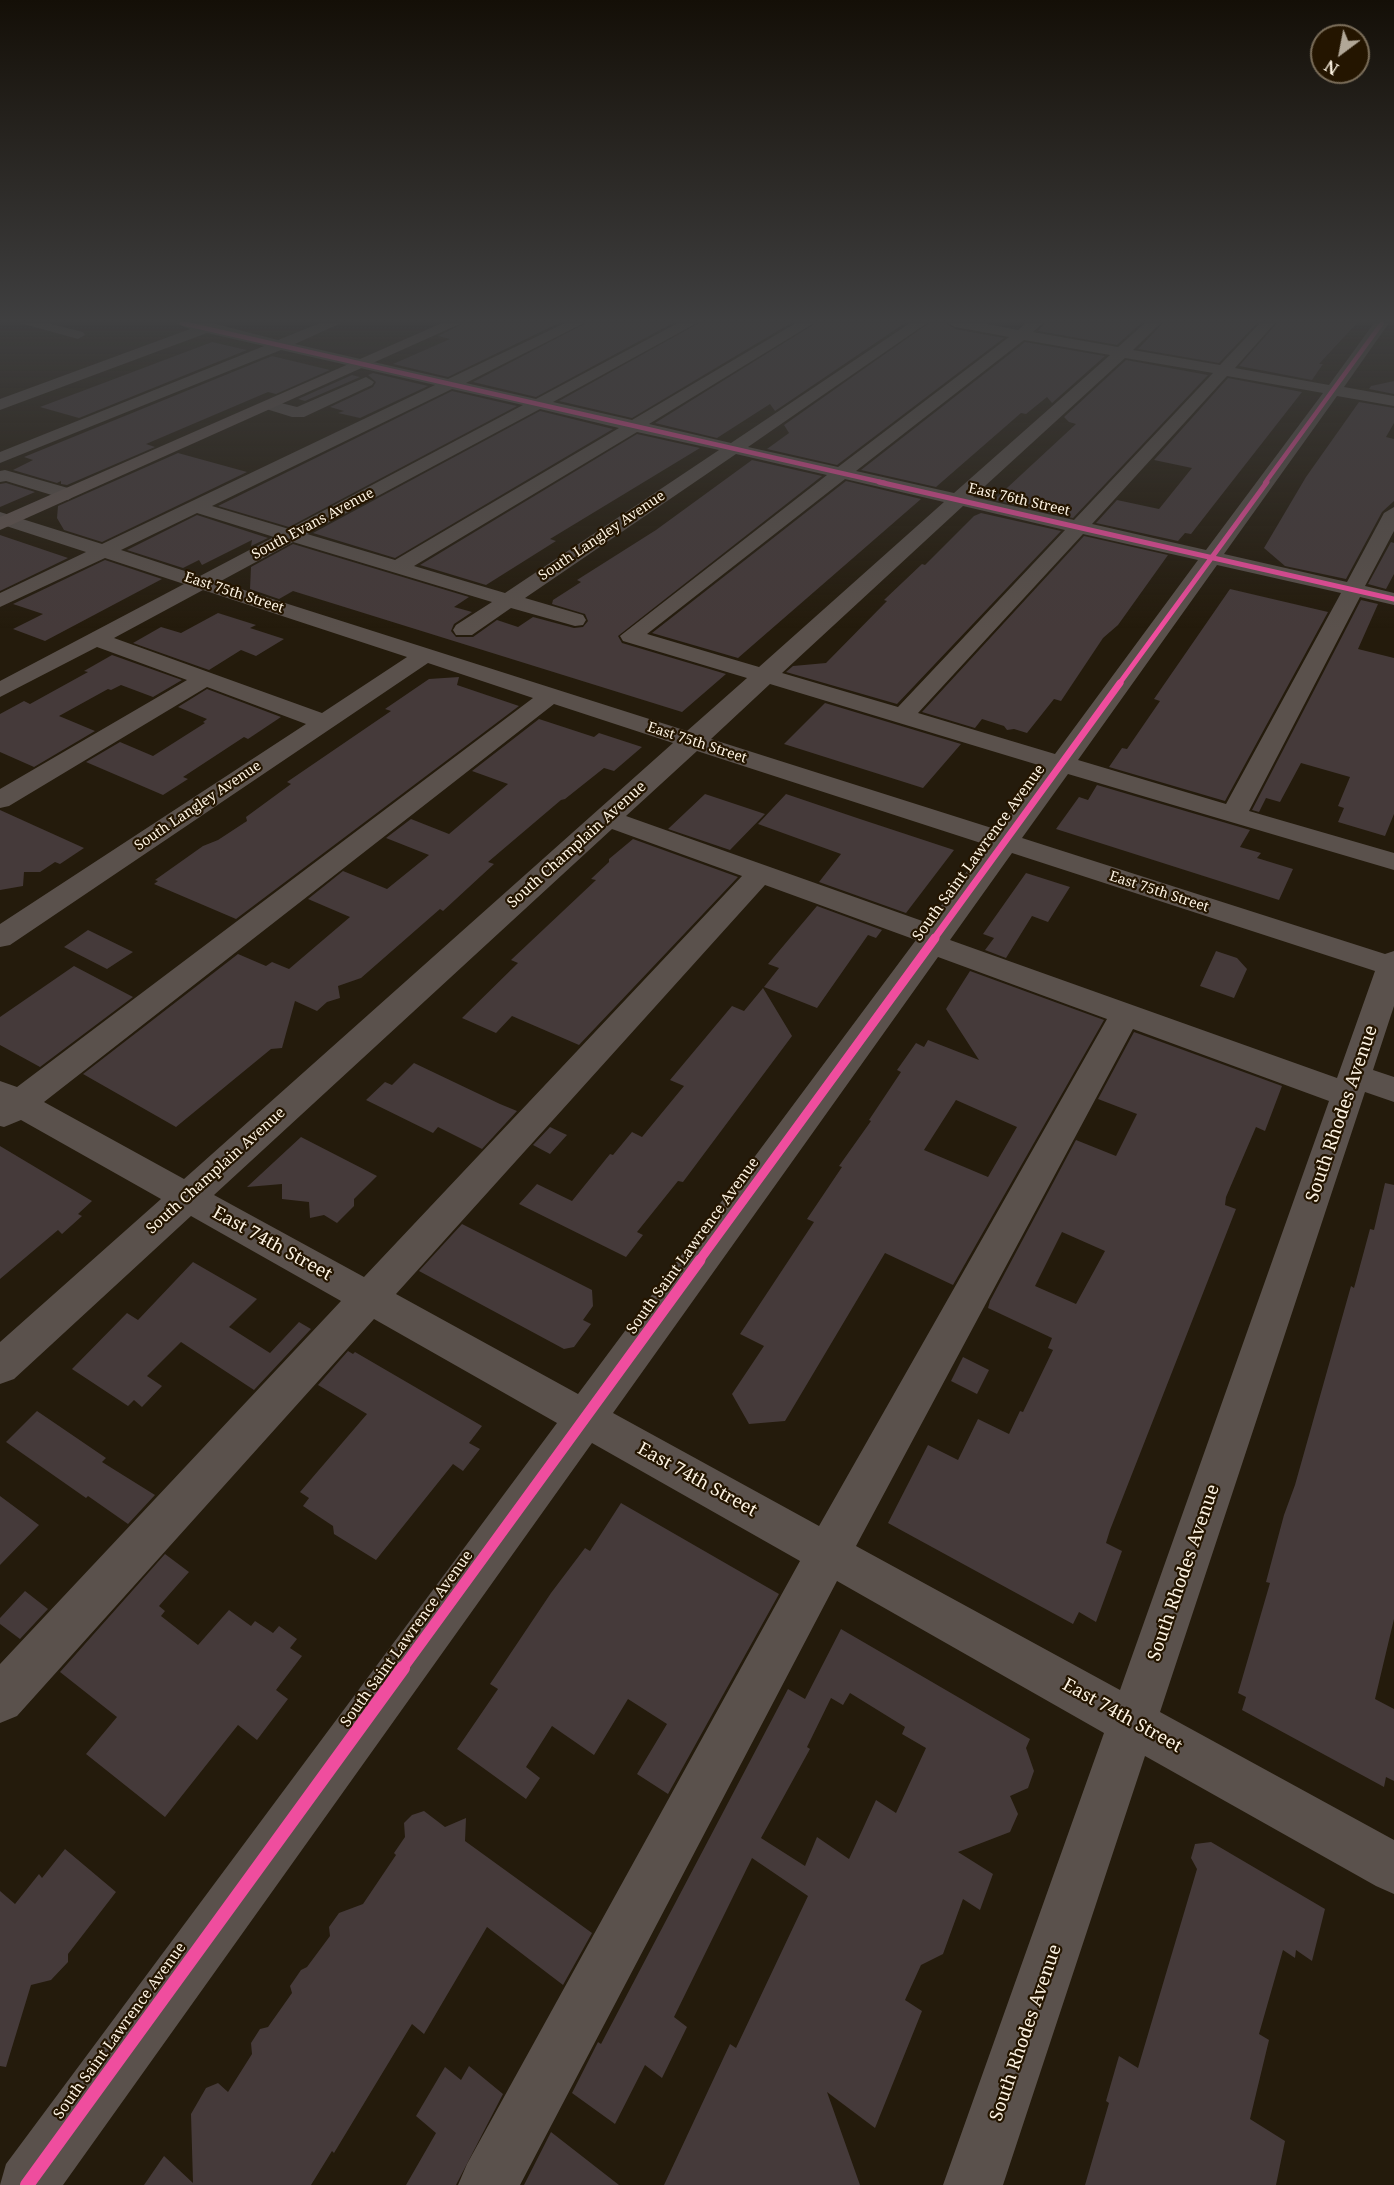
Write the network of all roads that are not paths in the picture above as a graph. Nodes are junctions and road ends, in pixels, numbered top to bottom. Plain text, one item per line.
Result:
1 (81, 425) edge
2 (224, 425) edge
3 (357, 425) edge
4 (500, 425) edge
5 (624, 425) edge
6 (636, 425) edge
7 (768, 425) edge
8 (903, 425) edge
9 (1041, 425) edge
10 (1174, 425) edge
11 (1308, 425) edge
12 (633, 427) junction
13 (0, 440) edge
14 (26, 447) junction
15 (732, 449) junction
16 (0, 458) edge
17 (839, 474) junction
18 (0, 477) edge
19 (68, 494) junction
20 (958, 500) junction
21 (195, 507) junction
22 (1394, 513) edge
23 (3, 521) edge
24 (1078, 528) junction
25 (291, 536) junction
26 (104, 551) junction
27 (1211, 558) junction
28 (397, 567) junction
29 (0, 583) edge
30 (202, 583) junction
31 (1353, 590) junction
32 (22, 591) junction
33 (507, 599) junction
34 (1394, 599) edge
35 (0, 601) edge
36 (575, 620) dead end
37 (464, 630) dead end
38 (95, 639) junction
39 (425, 655) junction
40 (765, 676) junction
41 (205, 679) junction
42 (0, 690) edge
43 (551, 695) junction
44 (903, 717) junction
45 (324, 722) junction
46 (693, 741) junction
47 (1062, 764) junction
48 (0, 800) edge
49 (1234, 814) junction
50 (607, 818) junction
51 (1006, 842) junction
52 (1394, 862) edge
53 (759, 874) junction
54 (0, 938) edge
55 (934, 941) junction
56 (1393, 965) edge
57 (1125, 1014) junction
58 (1366, 1087) edge
59 (6, 1105) edge
60 (188, 1197) junction
61 (370, 1298) junction
62 (0, 1367) edge
63 (585, 1419) junction
64 (828, 1553) junction
65 (0, 1699) edge
66 (1132, 1722) junction
67 (1394, 1868) edge
68 (27, 2185) edge
69 (488, 2185) edge
70 (973, 2185) edge

1 - 14 street
2 - 19 main road
3 - 21 street
4 - 25 street, South Evans Avenue
5 - 12 street, East 76th Street
6 - 12 street
7 - 15 street, South Langley Avenue
8 - 17 street
9 - 20 street, South Champlain Avenue
10 - 24 street
11 - 27 street, South Saint Lawrence Avenue
12 - 15 street, East 76th Street
12 - 28 street
13 - 14 street
14 - 16 street
15 - 17 street, East 76th Street
15 - 33 street, South Langley Avenue
17 - 20 street, East 76th Street
17 - 40 street
18 - 19 street
19 - 23 main road
20 - 24 street, East 76th Street
20 - 40 street, South Champlain Avenue
21 - 25 street
21 - 26 street
22 - 31 street
23 - 26 street, East 75th Street
24 - 27 street, East 76th Street
24 - 44 street
25 - 28 street
25 - 30 street, South Evans Avenue
26 - 30 street, East 75th Street
26 - 32 street
27 - 31 street, East 76th Street
27 - 47 street, South Saint Lawrence Avenue
28 - 33 street
29 - 32 street
30 - 38 street, South Evans Avenue
30 - 39 street, East 75th Street
31 - 34 street, East 76th Street
31 - 49 street
32 - 35 street
33 - 36 street
33 - 37 street, South Langley Avenue
38 - 41 street
38 - 42 street, South Evans Avenue
39 - 43 street, East 75th Street
39 - 45 street, South Langley Avenue
40 - 44 street
40 - 46 street, South Champlain Avenue
41 - 45 street
41 - 48 street
43 - 46 street, East 75th Street
43 - 59 street
44 - 47 street
45 - 54 street, South Langley Avenue
46 - 50 street, South Champlain Avenue
46 - 51 street, East 75th Street
47 - 49 street
47 - 51 street, South Saint Lawrence Avenue
49 - 52 street
50 - 53 street
50 - 60 street, South Champlain Avenue
51 - 55 street, South Saint Lawrence Avenue
51 - 56 street, East 75th Street
53 - 55 street
53 - 61 street
55 - 57 street
55 - 63 street, South Saint Lawrence Avenue
56 - 58 street, South Rhodes Avenue
57 - 58 street
57 - 64 street
58 - 66 street, South Rhodes Avenue
59 - 60 street, East 74th Street
60 - 61 street, East 74th Street
60 - 62 street, South Champlain Avenue
61 - 63 street, East 74th Street
61 - 65 street
63 - 64 street, East 74th Street
63 - 68 street, South Saint Lawrence Avenue
64 - 66 street, East 74th Street
64 - 69 street
66 - 67 street, East 74th Street
66 - 70 street, South Rhodes Avenue

